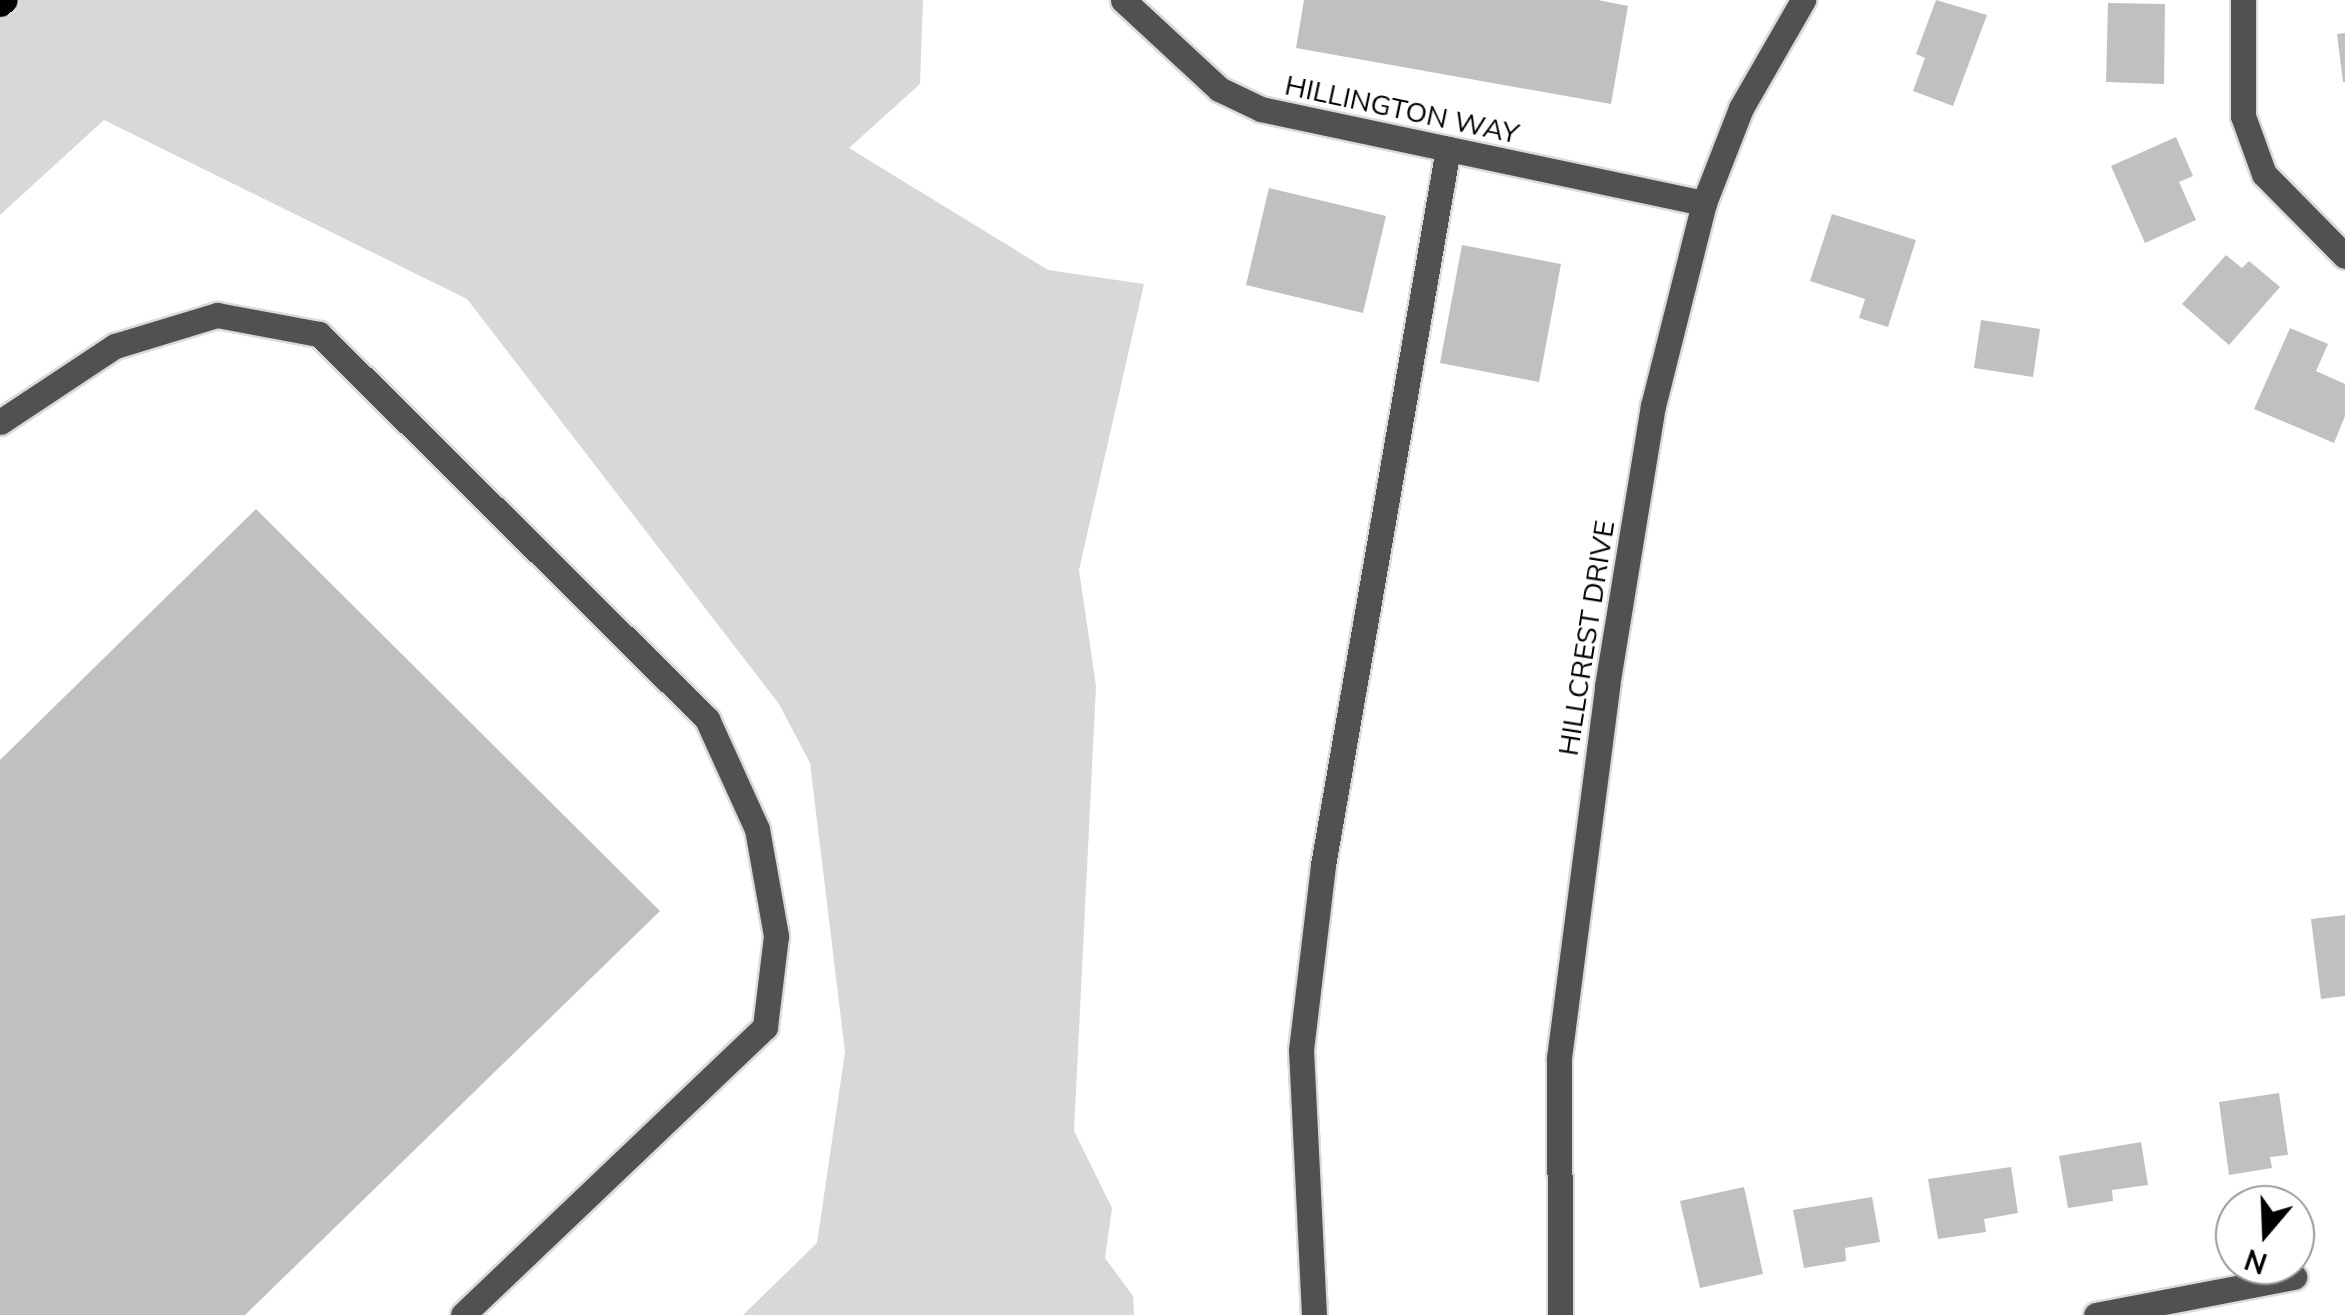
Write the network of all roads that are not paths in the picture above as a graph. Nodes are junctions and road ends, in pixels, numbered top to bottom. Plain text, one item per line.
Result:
1 (1123, 0) edge
2 (1803, 0) edge
3 (2244, 0) edge
4 (1448, 149) junction
5 (1704, 203) junction
6 (2345, 256) edge
7 (0, 422) edge
8 (2257, 1285) edge
9 (463, 1315) edge
10 (1314, 1315) edge
11 (1560, 1315) edge
12 (2096, 1315) edge

1 - 4 street, HILLINGTON WAY
2 - 5 street, HILLCREST DRIVE
3 - 6 street
4 - 5 street, HILLINGTON WAY
4 - 10 street
5 - 11 street, HILLCREST DRIVE
7 - 9 street
8 - 12 street

